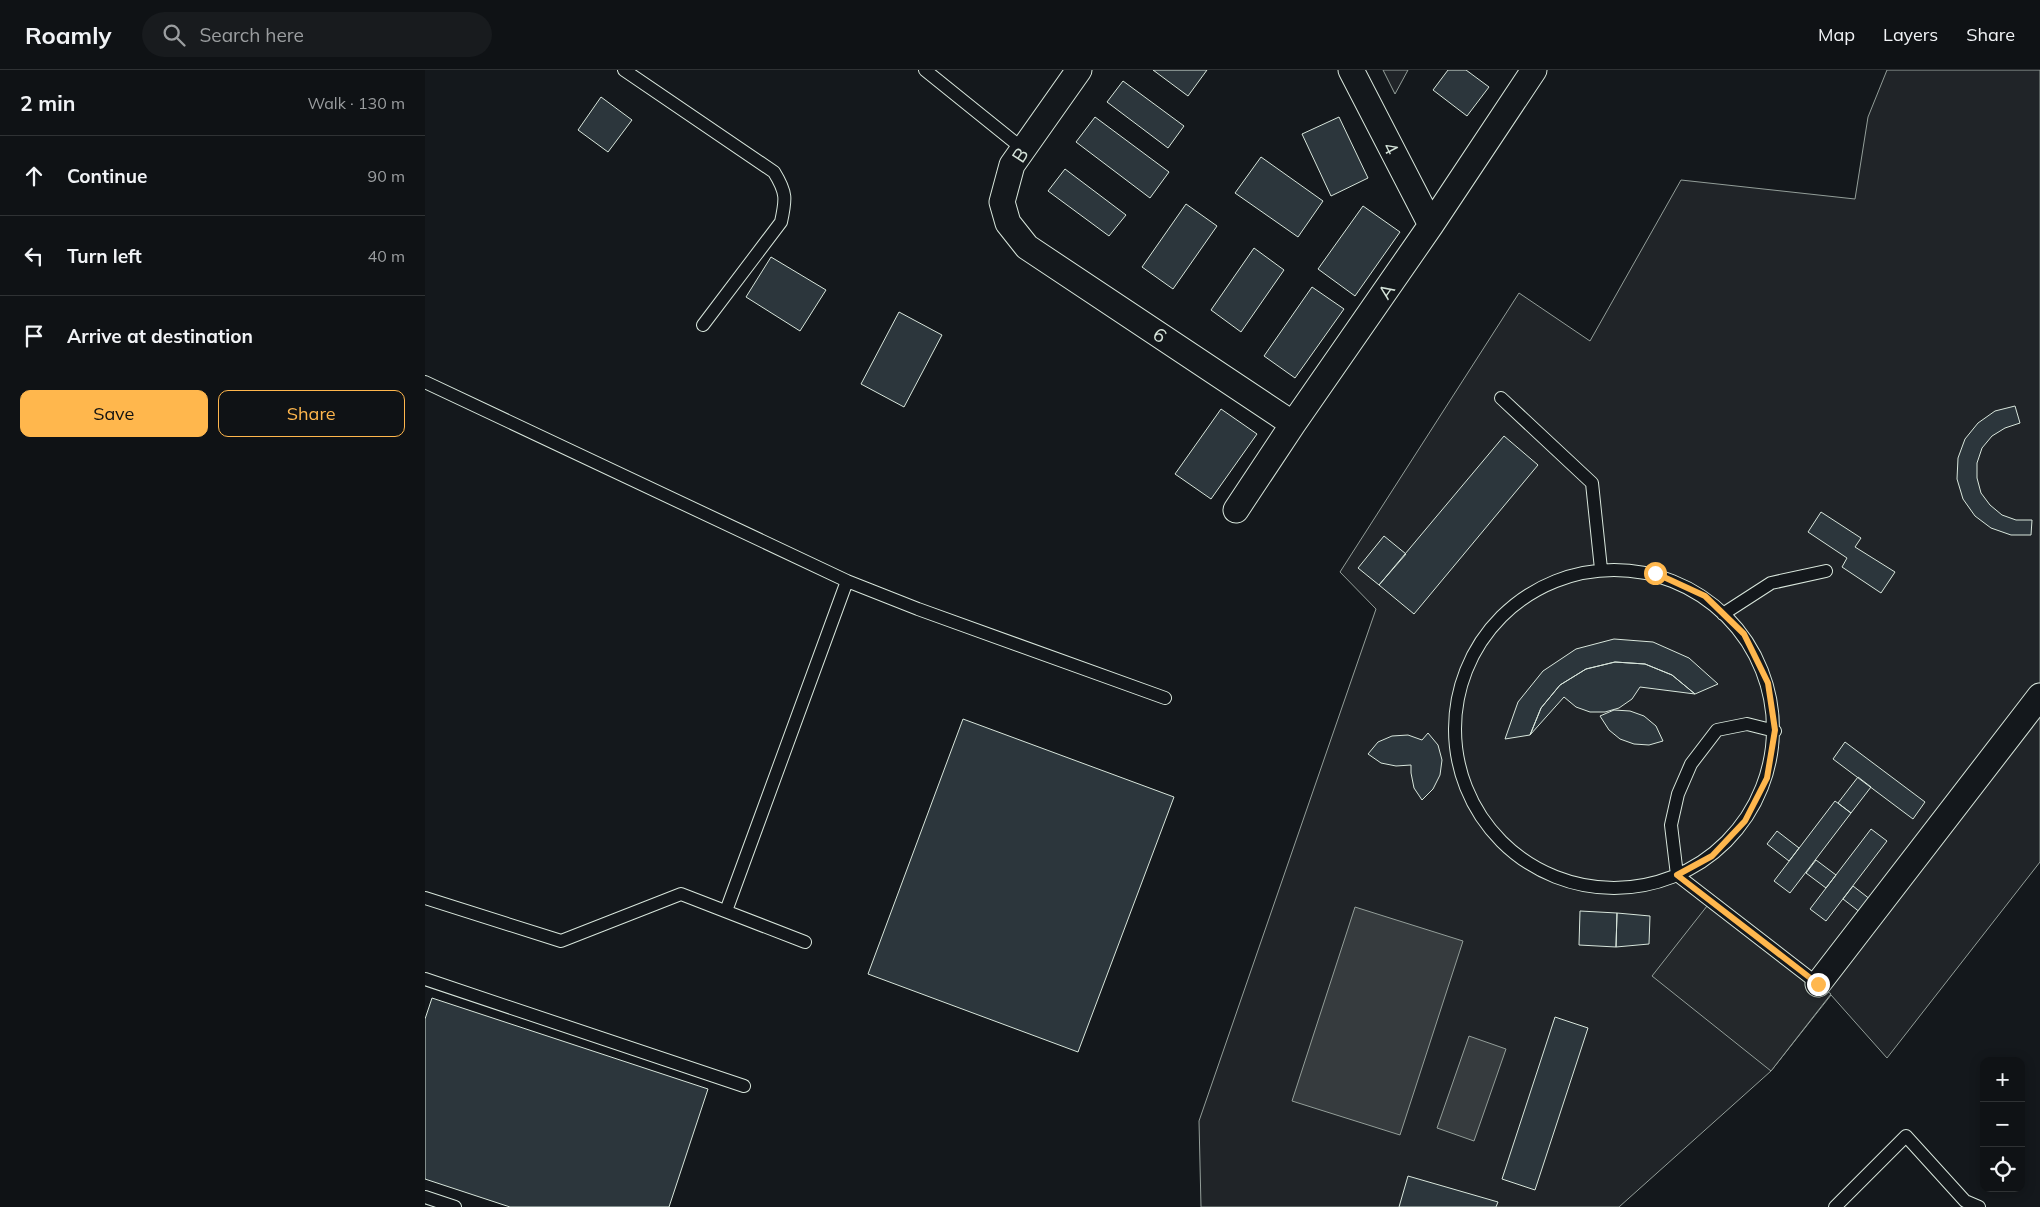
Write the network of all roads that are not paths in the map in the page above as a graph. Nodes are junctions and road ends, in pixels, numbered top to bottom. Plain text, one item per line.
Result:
1 (624, 70) edge
2 (925, 70) edge
3 (1079, 70) edge
4 (1351, 70) edge
5 (1534, 70) edge
6 (1023, 149) junction
7 (1431, 226) junction
8 (1027, 247) joint
9 (703, 325) dead end
10 (425, 382) edge
11 (1501, 398) dead end
12 (1293, 424) junction
13 (1236, 510) dead end
14 (1601, 569) junction
15 (1826, 571) dead end
16 (847, 581) junction
17 (1723, 614) junction
18 (2040, 696) edge
19 (1165, 698) dead end
20 (1775, 730) junction
21 (1677, 875) junction
22 (425, 898) edge
23 (726, 912) junction
24 (805, 942) dead end
25 (425, 979) edge
26 (1818, 984) joint
27 (744, 1086) dead end
28 (425, 1197) edge
29 (455, 1207) edge
30 (1835, 1207) edge
31 (1979, 1207) edge

1 - 9 lane
2 - 6 lane
3 - 6 street, B
4 - 7 street, 4
5 - 7 street, A
6 - 8 street, B
7 - 12 street, A
8 - 12 street, 6
10 - 16 lane
11 - 14 lane
12 - 13 street, A
14 - 17 lane
14 - 21 lane
15 - 17 lane
16 - 19 lane
16 - 23 lane
17 - 20 lane
18 - 26 street
20 - 21 lane
20 - 21 lane
21 - 26 lane
22 - 23 lane
23 - 24 lane
25 - 27 lane
28 - 29 lane
30 - 31 lane

